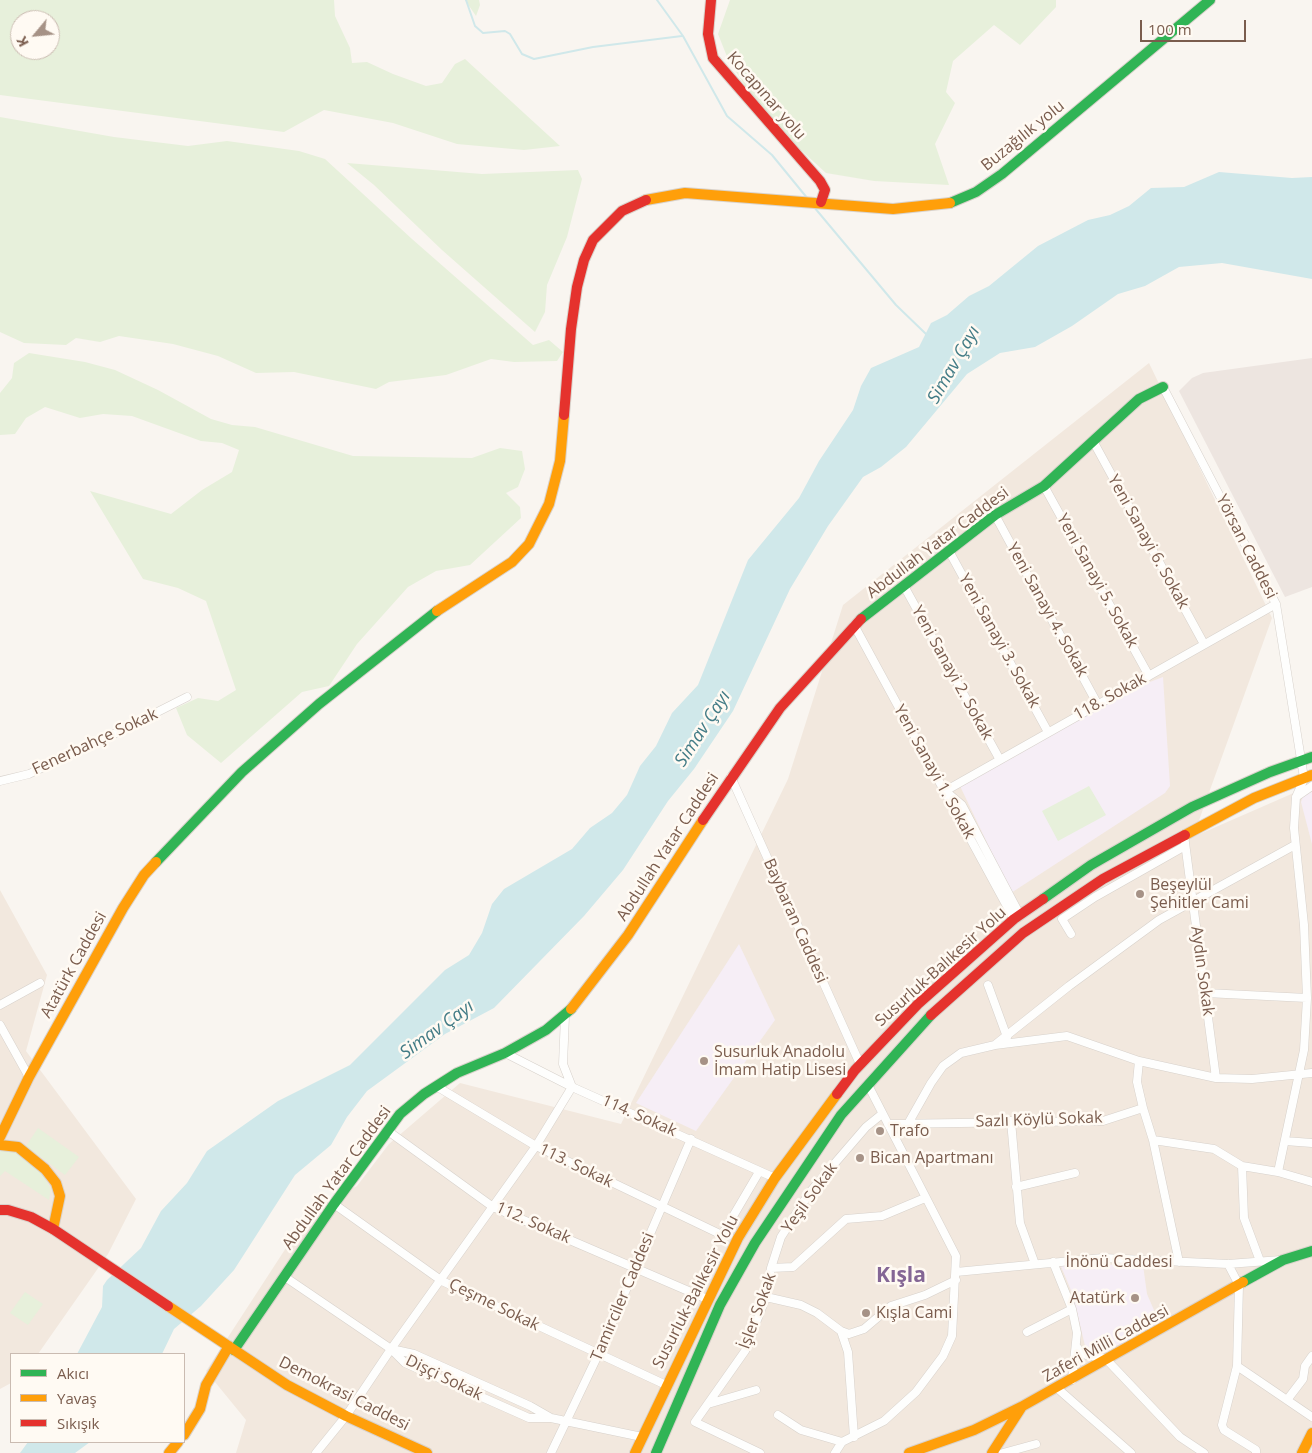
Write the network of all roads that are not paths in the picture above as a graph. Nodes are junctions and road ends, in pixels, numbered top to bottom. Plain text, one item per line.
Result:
1 (712, 0) edge
2 (1210, 0) edge
3 (787, 199) joint
4 (821, 202) junction
5 (1162, 387) joint
6 (1093, 441) junction
7 (1044, 486) junction
8 (995, 515) junction
9 (949, 551) junction
10 (904, 586) junction
11 (1276, 604) junction
12 (854, 625) junction
13 (1204, 644) junction
14 (1149, 676) junction
15 (187, 697) dead end
16 (1098, 704) junction
17 (1048, 732) junction
18 (1312, 757) edge
19 (1000, 760) junction
20 (1302, 760) junction
21 (1288, 765) junction
22 (731, 777) junction
23 (0, 781) edge
24 (1310, 781) edge
25 (945, 791) junction
26 (1220, 815) junction
27 (1184, 834) junction
28 (1295, 845) junction
29 (1185, 846) junction
30 (1192, 900) junction
31 (1017, 917) junction
32 (1071, 934) dead end
33 (40, 983) dead end
34 (988, 984) dead end
35 (1206, 993) junction
36 (1307, 998) junction
37 (0, 1004) edge
38 (565, 1016) junction
39 (1019, 1027) junction
40 (1, 1029) edge
41 (1007, 1037) junction
42 (1025, 1041) junction
43 (995, 1045) junction
44 (504, 1053) junction
45 (1139, 1061) junction
46 (860, 1064) junction
47 (1312, 1073) edge
48 (1301, 1074) junction
49 (30, 1077) junction
50 (1216, 1078) junction
51 (868, 1085) junction
52 (436, 1086) junction
53 (572, 1087) junction
54 (1143, 1108) junction
55 (882, 1114) junction
56 (8, 1122) junction
57 (909, 1122) junction
58 (1011, 1122) junction
59 (888, 1124) junction
60 (388, 1131) junction
61 (0, 1137) edge
62 (691, 1139) junction
63 (1153, 1140) junction
64 (1285, 1141) junction
65 (1312, 1143) edge
66 (0, 1145) edge
67 (536, 1146) junction
68 (18, 1147) junction
69 (1242, 1166) junction
70 (759, 1172) junction
71 (1278, 1172) junction
72 (1075, 1173) dead end
73 (775, 1178) junction
74 (1312, 1182) edge
75 (1016, 1187) junction
76 (926, 1198) junction
77 (334, 1204) junction
78 (493, 1207) junction
79 (662, 1208) junction
80 (0, 1210) edge
81 (53, 1229) junction
82 (1312, 1252) edge
83 (1283, 1260) junction
84 (1260, 1261) junction
85 (1052, 1262) junction
86 (1179, 1262) junction
87 (1035, 1264) junction
88 (1228, 1264) junction
89 (636, 1268) junction
90 (771, 1268) junction
91 (956, 1276) junction
92 (285, 1277) junction
93 (442, 1281) junction
94 (1238, 1286) junction
95 (766, 1297) junction
96 (707, 1298) junction
97 (1072, 1309) junction
98 (841, 1331) junction
99 (1027, 1332) dead end
100 (229, 1346) junction
101 (1076, 1346) junction
102 (391, 1349) junction
103 (598, 1355) junction
104 (1312, 1356) edge
105 (1106, 1359) junction
106 (1237, 1366) junction
107 (1072, 1380) junction
108 (666, 1386) junction
109 (1057, 1388) junction
110 (756, 1390) dead end
111 (1286, 1400) junction
112 (708, 1404) junction
113 (1021, 1407) junction
114 (778, 1415) dead end
115 (346, 1416) junction
116 (1312, 1416) edge
117 (551, 1418) junction
118 (565, 1422) junction
119 (185, 1433) edge
120 (1312, 1433) edge
121 (642, 1437) junction
122 (854, 1437) junction
123 (842, 1442) junction
124 (177, 1443) edge
125 (1036, 1444) dead end
126 (169, 1453) edge
127 (316, 1453) edge
128 (426, 1453) edge
129 (551, 1453) edge
130 (635, 1453) edge
131 (656, 1453) edge
132 (760, 1453) edge
133 (835, 1453) edge
134 (909, 1453) edge
135 (992, 1453) edge
136 (1003, 1453) edge
137 (1131, 1453) edge
138 (1204, 1453) edge
139 (1256, 1453) edge
140 (1302, 1453) edge

1 - 4 main road, Kocapınar yolu
2 - 4 main road, Buzağılık yolu
3 - 4 main road, Buzağılık yolu
3 - 49 main road, Atatürk Caddesi
5 - 6 main road, Abdullah Yatar Caddesi
5 - 11 street, Yörsan Caddesi
6 - 7 main road, Abdullah Yatar Caddesi
6 - 13 street, Yeni Sanayi 6. Sokak
7 - 8 main road, Abdullah Yatar Caddesi
7 - 14 street, Yeni Sanayi 5. Sokak
8 - 9 main road, Abdullah Yatar Caddesi
8 - 16 street, Yeni Sanayi 4. Sokak
9 - 10 main road, Abdullah Yatar Caddesi
9 - 17 street, Yeni Sanayi 3. Sokak
10 - 12 main road, Abdullah Yatar Caddesi
10 - 19 street, Yeni Sanayi 2. Sokak
11 - 13 street, 118. Sokak
11 - 20 street, Yörsan Caddesi
12 - 22 main road, Abdullah Yatar Caddesi
12 - 25 street, Yeni Sanayi 1. Sokak
13 - 14 street, 118. Sokak
14 - 16 street, 118. Sokak
15 - 23 street, Fenerbahçe Sokak
16 - 17 street, 118. Sokak
17 - 19 street, 118. Sokak
18 - 20 main road, Susurluk-Balıkesir Yolu
19 - 25 street, 118. Sokak
20 - 21 main road, Susurluk-Balıkesir Yolu
20 - 24 street, Yörsan Caddesi
21 - 26 main road
21 - 31 main road, Susurluk-Balıkesir Yolu
22 - 38 main road, Abdullah Yatar Caddesi
22 - 46 street, Baybaran Caddesi
24 - 26 main road, Susurluk-Balıkesir Yolu
24 - 28 street
25 - 31 street, Yeni Sanayi 1. Sokak
26 - 27 main road, Susurluk-Balıkesir Yolu
27 - 29 street, Aydın Sokak
27 - 51 main road, Susurluk-Balıkesir Yolu
28 - 30 street
28 - 36 street
29 - 30 street, Aydın Sokak
29 - 32 street
30 - 35 street, Aydın Sokak
30 - 39 street
31 - 46 main road, Susurluk-Balıkesir Yolu
33 - 37 street
34 - 41 street
35 - 36 street
35 - 50 street, Aydın Sokak
36 - 48 street
38 - 44 main road, Abdullah Yatar Caddesi
38 - 53 street
39 - 41 street
39 - 42 street
40 - 49 street
41 - 43 street
42 - 43 street
42 - 45 street
43 - 57 street
44 - 52 main road, Abdullah Yatar Caddesi
44 - 53 street, 114. Sokak
45 - 50 street
45 - 54 street
46 - 73 main road, Susurluk-Balıkesir Yolu
47 - 48 street
48 - 50 street
48 - 64 street
49 - 56 main road, Atatürk Caddesi
51 - 55 street
51 - 131 main road, Susurluk-Balıkesir Yolu
52 - 60 main road, Abdullah Yatar Caddesi
52 - 67 street, 113. Sokak
53 - 62 street, 114. Sokak
53 - 67 street
54 - 58 street, Sazlı Köylü Sokak
54 - 63 street
55 - 59 street
55 - 90 street, Yeşil Sokak
56 - 61 main road, Atatürk Caddesi
56 - 68 main road
57 - 58 street, Sazlı Köylü Sokak
57 - 59 street, Sazlı Köylü Sokak
58 - 75 street
59 - 76 street
60 - 77 main road, Abdullah Yatar Caddesi
60 - 78 street, 112. Sokak
62 - 70 street, 114. Sokak
62 - 79 street, Tamirciler Caddesi
63 - 69 street
63 - 86 street
64 - 65 street
64 - 71 street
66 - 68 main road
67 - 78 street
67 - 79 street, 113. Sokak
68 - 81 main road
69 - 71 street
69 - 84 street
70 - 73 street, 114. Sokak
70 - 79 street, 113. Sokak
71 - 74 street
72 - 75 street
73 - 96 main road, Susurluk-Balıkesir Yolu
75 - 87 street
76 - 90 street, İşler Sokak
76 - 91 street
77 - 92 main road, Abdullah Yatar Caddesi
77 - 93 street, Çeşme Sokak
78 - 89 street, 112. Sokak
78 - 93 street
79 - 89 street, Tamirciler Caddesi
80 - 81 main road, Demokrasi Caddesi
81 - 100 main road, Demokrasi Caddesi
82 - 83 main road, Zaferi Milli Caddesi
83 - 84 street, İnönü Caddesi
83 - 94 main road, Zaferi Milli Caddesi
84 - 88 street, İnönü Caddesi
85 - 86 street, İnönü Caddesi
85 - 87 street, İnönü Caddesi
85 - 97 street
86 - 88 street, İnönü Caddesi
87 - 91 street, İnönü Caddesi
88 - 94 street
89 - 96 street, 112. Sokak
89 - 103 street, Tamirciler Caddesi
90 - 95 street, İşler Sokak
91 - 98 street
91 - 122 street
92 - 100 main road, Abdullah Yatar Caddesi
92 - 102 street
93 - 102 street
93 - 103 street, Çeşme Sokak
94 - 105 main road, Zaferi Milli Caddesi
94 - 106 street
95 - 98 street
95 - 112 street, İşler Sokak
96 - 108 main road, Susurluk-Balıkesir Yolu
97 - 99 street
97 - 101 street
98 - 122 street
100 - 115 main road, Demokrasi Caddesi
100 - 119 main road, Abdullah Yatar Caddesi
101 - 105 street
101 - 107 street
102 - 115 street
102 - 117 street, Dişçi Sokak
102 - 117 street, Dişçi Sokak
103 - 108 street, Çeşme Sokak
103 - 118 street, Tamirciler Caddesi
104 - 111 street
105 - 107 main road, Zaferi Milli Caddesi
105 - 138 street
106 - 111 street
106 - 139 street
107 - 109 main road, Zaferi Milli Caddesi
108 - 121 main road, Susurluk-Balıkesir Yolu
109 - 113 main road, Zaferi Milli Caddesi
109 - 137 street
110 - 112 street
111 - 116 street
112 - 132 street, İşler Sokak
113 - 134 main road, Zaferi Milli Caddesi
113 - 135 main road
114 - 123 street
115 - 127 street
115 - 128 main road, Demokrasi Caddesi
117 - 118 street
118 - 121 street
118 - 129 street, Tamirciler Caddesi
120 - 140 main road
121 - 130 main road, Susurluk-Balıkesir Yolu
122 - 123 street
123 - 133 street
124 - 126 main road
125 - 136 street

